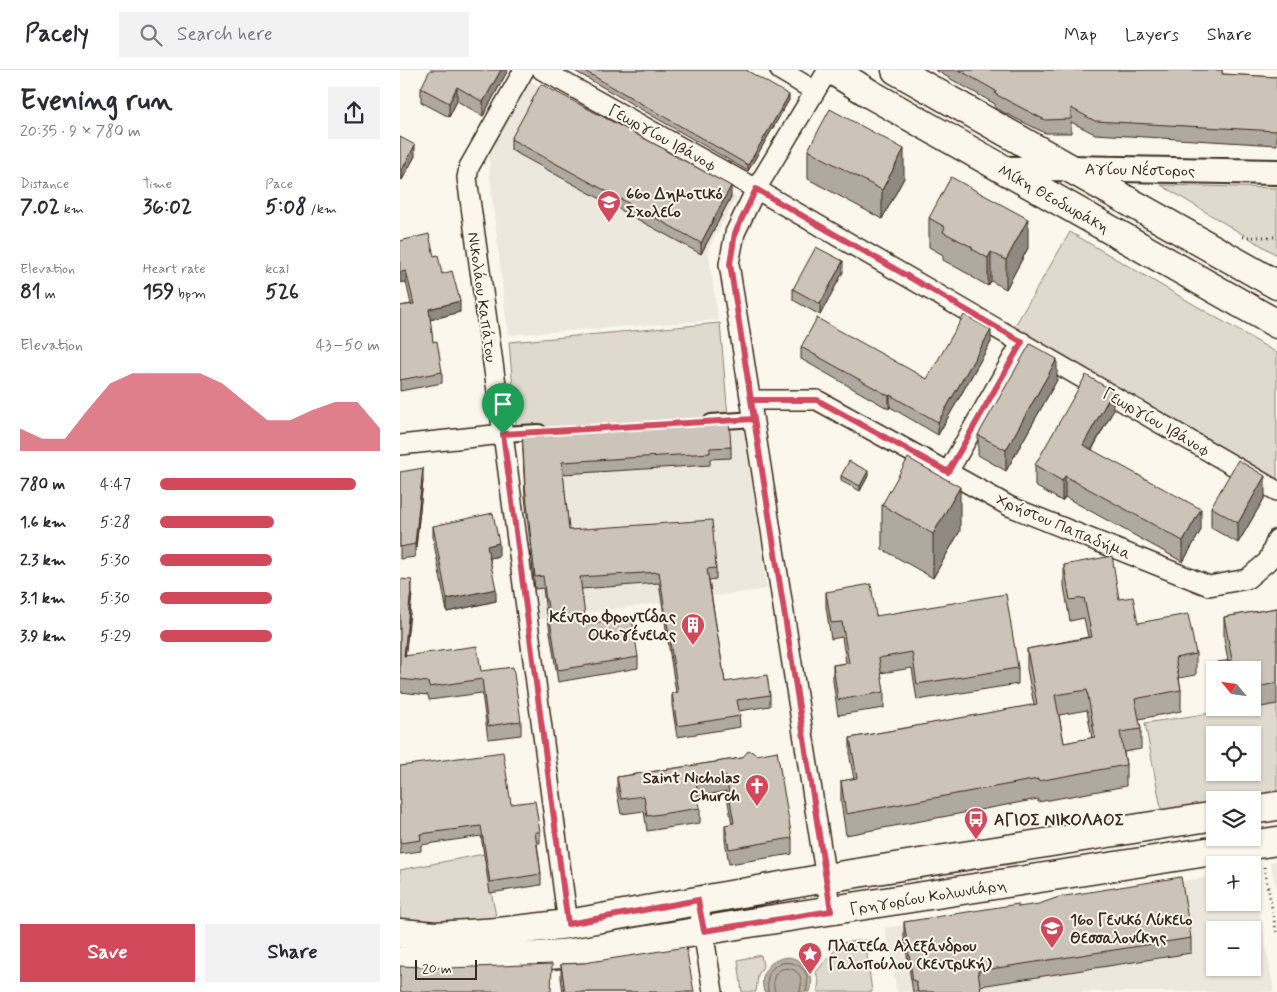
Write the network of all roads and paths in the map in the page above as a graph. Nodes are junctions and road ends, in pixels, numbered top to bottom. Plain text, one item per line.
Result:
1 (524, 70) edge
2 (542, 70) edge
3 (780, 70) edge
4 (828, 70) edge
5 (832, 70) edge
6 (896, 70) edge
7 (815, 91) junction
8 (1069, 168) junction
9 (1003, 169) junction
10 (1277, 172) edge
11 (756, 189) junction
12 (1277, 285) edge
13 (1277, 324) edge
14 (1022, 342) junction
15 (751, 400) junction
16 (754, 419) junction
17 (696, 423) edge
18 (551, 431) edge
19 (503, 434) junction
20 (400, 445) edge
21 (948, 472) junction
22 (1277, 491) edge
23 (1277, 540) edge
24 (1273, 563) edge
25 (1277, 806) edge
26 (1261, 809) edge
27 (1206, 817) edge
28 (1268, 842) edge
29 (826, 878) junction
30 (698, 900) junction
31 (831, 911) junction
32 (568, 924) junction
33 (704, 931) junction
34 (400, 933) edge
35 (1277, 935) edge
36 (400, 961) edge
37 (714, 992) edge

1 - 19 street, Νικολάου Καπάτου
2 - 11 street, Γεωργίου Ιβάνοφ
3 - 7 street
4 - 7 street
5 - 9 main road, Μίκη Θεοδωράκη
6 - 8 main road, Μίκη Θεοδωράκη
7 - 11 street
8 - 9 street, Αγίου Νέστορος
8 - 10 street, Αγίου Νέστορος
8 - 12 main road, Μίκη Θεοδωράκη
9 - 13 main road, Μίκη Θεοδωράκη
11 - 14 street, Γεωργίου Ιβάνοφ
11 - 15 street
14 - 21 street
14 - 22 street, Γεωργίου Ιβάνοφ
15 - 16 street
15 - 21 street, Χρήστου Παπαδήμα
16 - 17 street
16 - 29 street
18 - 19 street
19 - 20 street
19 - 32 street, Νικολάου Καπάτου
21 - 24 street, Χρήστου Παπαδήμα
23 - 24 street
25 - 26 main road
27 - 29 main road, Γρηγορίου Κολωνιάρη
28 - 31 main road, Γρηγορίου Κολωνιάρη
28 - 35 path
29 - 30 main road, Γρηγορίου Κολωνιάρη
29 - 31 street
30 - 32 main road, Γρηγορίου Κολωνιάρη
30 - 33 street
31 - 33 main road, Γρηγορίου Κολωνιάρη
32 - 34 main road, Γρηγορίου Κολωνιάρη
33 - 36 main road, Γρηγορίου Κολωνιάρη
33 - 37 street

